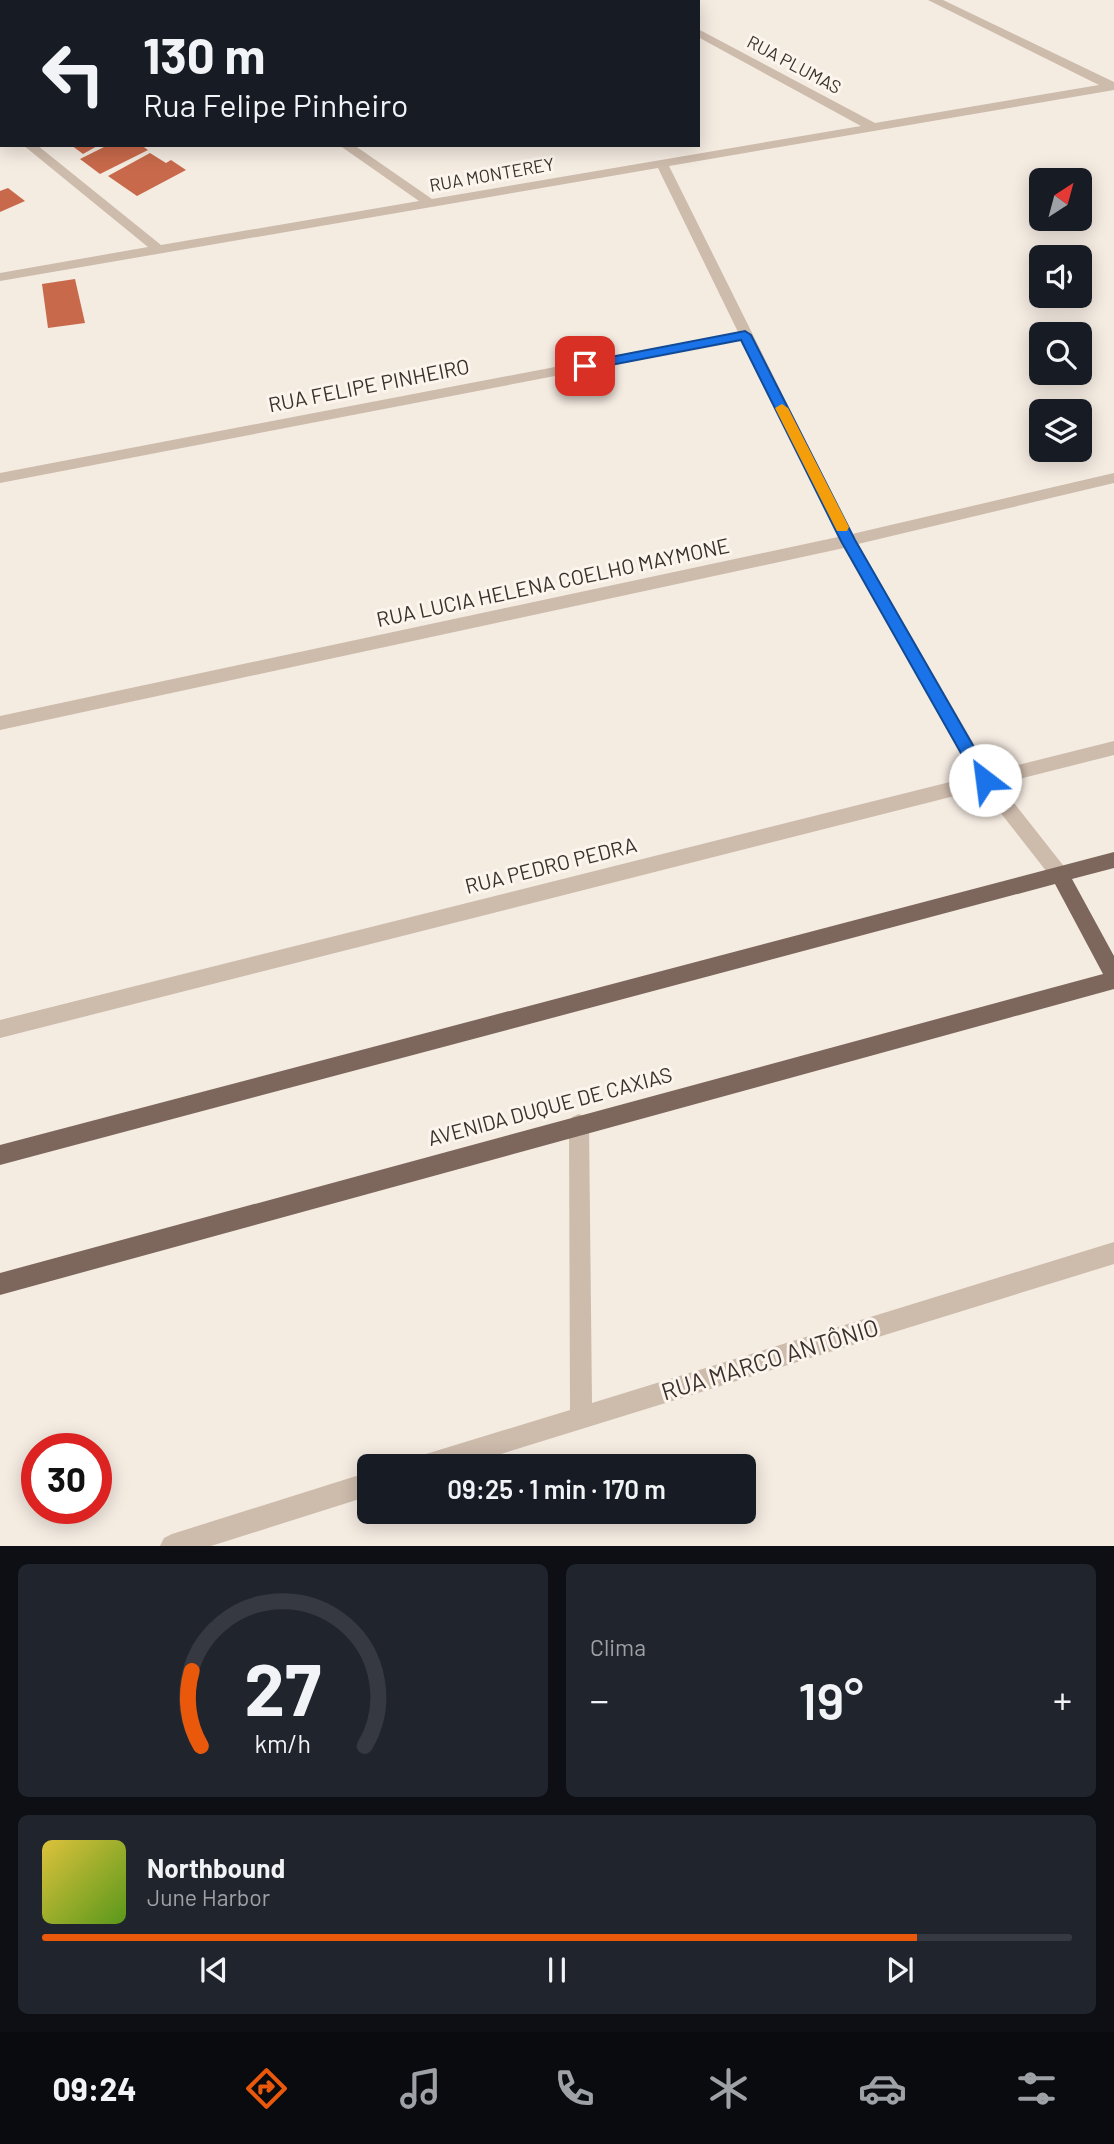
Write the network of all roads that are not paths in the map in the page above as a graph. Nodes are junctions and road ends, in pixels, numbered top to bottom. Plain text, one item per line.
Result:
1 (934, 0) edge
2 (700, 33) edge
3 (1113, 87) edge
4 (874, 128) junction
5 (31, 147) edge
6 (348, 147) edge
7 (662, 164) junction
8 (430, 203) junction
9 (159, 250) junction
10 (0, 277) edge
11 (745, 335) junction
12 (0, 478) edge
13 (1114, 478) edge
14 (848, 541) junction
15 (0, 723) edge
16 (1114, 748) edge
17 (985, 780) junction
18 (1114, 860) edge
19 (1060, 874) junction
20 (1114, 977) edge
21 (0, 1029) edge
22 (579, 1124) junction
23 (0, 1155) edge
24 (1114, 1253) edge
25 (0, 1284) edge
26 (581, 1418) junction
27 (465, 1454) edge
28 (357, 1488) edge
29 (172, 1545) edge

1 - 3 street
2 - 4 street, RUA PLUMAS
3 - 4 street, RUA MONTEREY
4 - 7 street, RUA MONTEREY
5 - 9 street
6 - 8 street
7 - 8 street, RUA MONTEREY
7 - 11 street
8 - 9 street, RUA MONTEREY
9 - 10 street, RUA MONTEREY
11 - 12 street, RUA FELIPE PINHEIRO
11 - 14 street
13 - 14 street, RUA LUCIA HELENA COELHO MAYMONE
14 - 15 street, RUA LUCIA HELENA COELHO MAYMONE
14 - 17 street
16 - 17 street, RUA PEDRO PEDRA
17 - 19 street
17 - 21 street, RUA PEDRO PEDRA
18 - 19 main road
19 - 20 main road
19 - 23 main road
20 - 22 main road, AVENIDA DUQUE DE CAXIAS
22 - 25 main road, AVENIDA DUQUE DE CAXIAS
22 - 26 street
24 - 26 street, RUA MARCO ANTÔNIO
26 - 27 street, RUA MARCO ANTÔNIO
28 - 29 street

